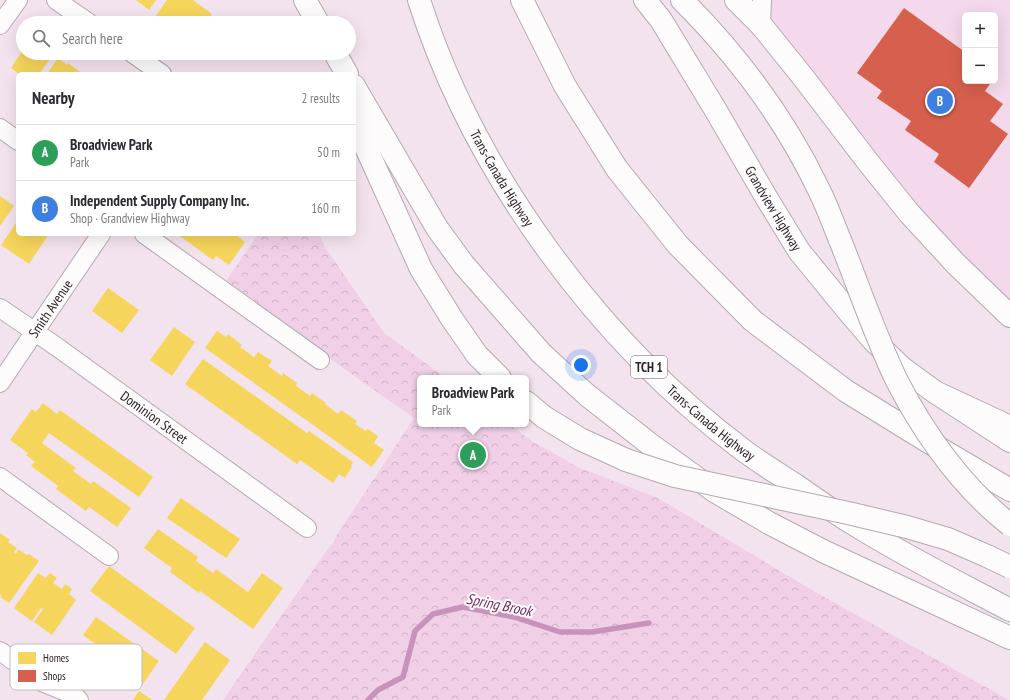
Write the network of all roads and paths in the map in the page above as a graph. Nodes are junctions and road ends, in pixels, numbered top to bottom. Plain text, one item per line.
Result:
1 (18, 0) edge
2 (56, 0) edge
3 (419, 0) edge
4 (522, 0) edge
5 (645, 0) edge
6 (682, 0) edge
7 (736, 0) edge
8 (762, 0) edge
9 (79, 16) edge
10 (0, 25) edge
11 (761, 25) junction
12 (142, 60) edge
13 (331, 60) edge
14 (339, 60) edge
15 (159, 72) edge
16 (335, 72) edge
17 (346, 72) edge
18 (356, 89) edge
19 (356, 125) edge
20 (0, 128) edge
21 (16, 140) edge
22 (100, 236) edge
23 (147, 236) edge
24 (0, 308) edge
25 (1010, 316) edge
26 (36, 332) junction
27 (320, 360) dead end
28 (497, 375) edge
29 (0, 384) edge
30 (935, 392) junction
31 (529, 404) edge
32 (1010, 427) edge
33 (1010, 442) edge
34 (0, 477) edge
35 (1010, 490) edge
36 (1010, 525) edge
37 (307, 528) dead end
38 (109, 556) dead end
39 (1010, 567) edge
40 (1010, 610) edge
41 (1010, 638) edge
42 (0, 651) edge
43 (10, 658) edge
44 (61, 690) edge
45 (76, 697) edge

1 - 10 street
2 - 9 street
3 - 40 main road, Trans-Canada Highway / TCH 1
4 - 35 main road
5 - 30 main road, Grandview Highway
6 - 36 main road, bridge
7 - 11 main road
8 - 11 street
11 - 25 main road
12 - 15 street
13 - 16 main road
14 - 17 main road
18 - 41 main road
19 - 28 main road
20 - 21 street
22 - 26 street, Smith Avenue
23 - 27 street
24 - 26 street, Dominion Street
26 - 29 street, Smith Avenue
26 - 37 street, Dominion Street
30 - 32 main road
30 - 33 main road
31 - 39 main road, bridge
34 - 38 street
42 - 43 street
44 - 45 street

